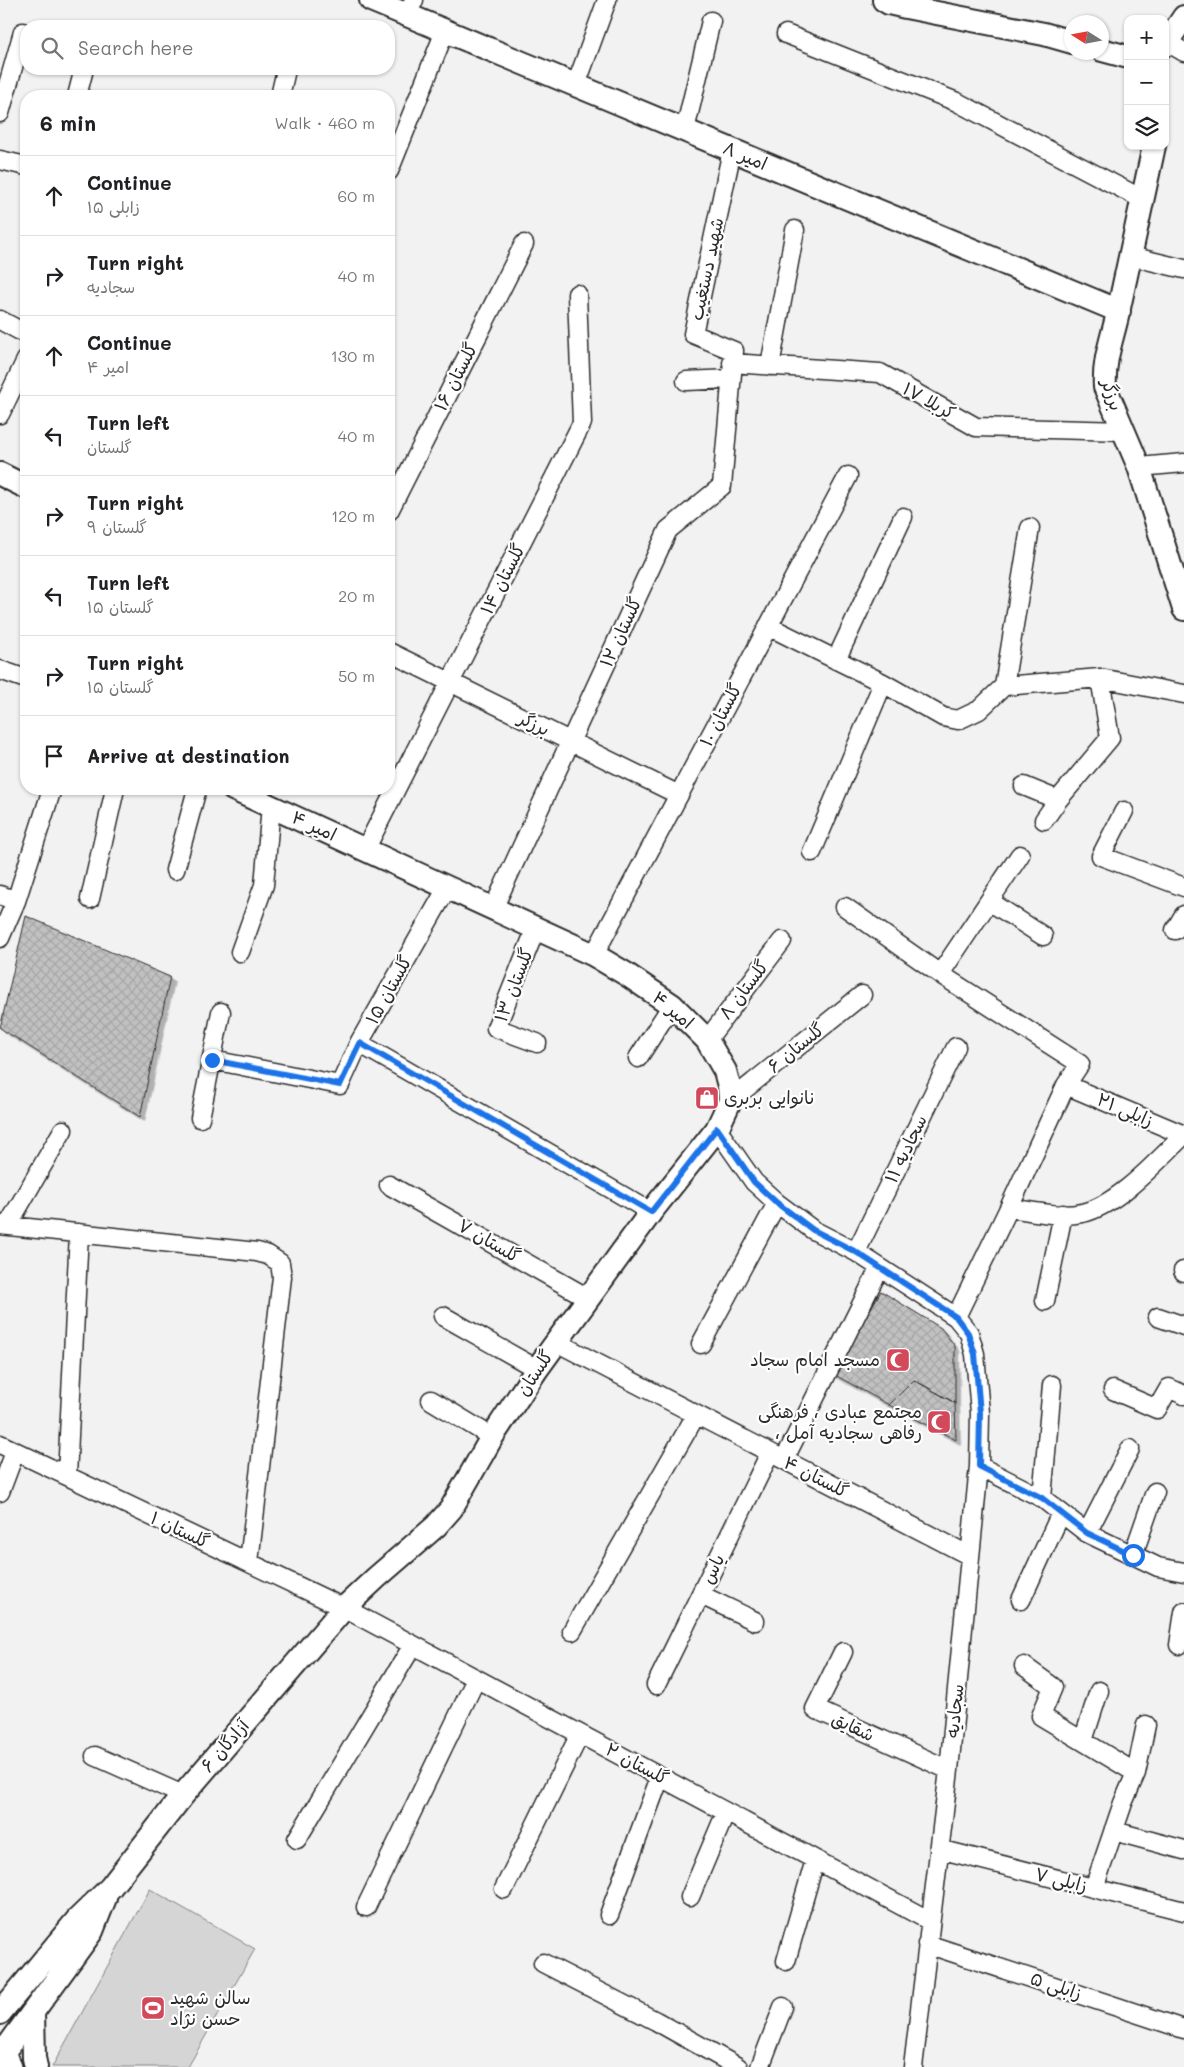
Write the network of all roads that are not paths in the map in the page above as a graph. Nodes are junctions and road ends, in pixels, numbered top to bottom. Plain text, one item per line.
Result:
1 (371, 0) edge
2 (607, 0) edge
3 (884, 0) edge
4 (907, 4) edge
5 (411, 7) edge
6 (1184, 17) edge
7 (710, 21) dead end
8 (445, 31) junction
9 (786, 34) dead end
10 (1064, 40) edge
11 (20, 43) edge
12 (1172, 46) edge
13 (1109, 52) edge
14 (1124, 56) edge
15 (82, 75) edge
16 (285, 75) edge
17 (576, 85) junction
18 (79, 90) edge
19 (281, 90) edge
20 (0, 113) edge
21 (685, 130) junction
22 (732, 150) junction
23 (1153, 150) edge
24 (395, 156) edge
25 (0, 160) edge
26 (20, 165) edge
27 (1142, 199) junction
28 (795, 230) dead end
29 (524, 244) dead end
30 (1130, 256) junction
31 (1184, 268) edge
32 (577, 294) dead end
33 (1119, 311) junction
34 (0, 320) edge
35 (20, 331) edge
36 (770, 366) junction
37 (732, 371) junction
38 (20, 372) edge
39 (686, 381) dead end
40 (0, 414) edge
41 (1126, 432) junction
42 (1184, 463) edge
43 (1139, 467) junction
44 (0, 474) edge
45 (848, 476) dead end
46 (20, 484) edge
47 (395, 499) edge
48 (903, 517) dead end
49 (1030, 528) dead end
50 (1184, 609) edge
51 (768, 626) junction
52 (395, 655) edge
53 (836, 660) junction
54 (0, 670) edge
55 (20, 677) edge
56 (1100, 678) junction
57 (451, 683) junction
58 (883, 683) junction
59 (1004, 686) junction
60 (1184, 694) edge
61 (570, 742) junction
62 (1024, 786) dead end
63 (395, 792) edge
64 (679, 794) junction
65 (50, 795) edge
66 (114, 795) edge
67 (194, 795) edge
68 (250, 795) edge
69 (393, 795) edge
70 (1058, 800) junction
71 (272, 806) junction
72 (1124, 812) dead end
73 (1044, 820) dead end
74 (365, 850) junction
75 (812, 852) dead end
76 (1020, 855) dead end
77 (175, 870) dead end
78 (1184, 887) edge
79 (447, 888) junction
80 (8, 898) edge
81 (90, 899) dead end
82 (989, 901) junction
83 (845, 907) dead end
84 (493, 909) junction
85 (1184, 915) edge
86 (536, 928) junction
87 (1176, 930) dead end
88 (1044, 936) dead end
89 (0, 938) edge
90 (782, 940) dead end
91 (240, 952) dead end
92 (594, 955) junction
93 (940, 974) junction
94 (862, 995) dead end
95 (672, 1005) junction
96 (221, 1012) dead end
97 (707, 1040) junction
98 (360, 1043) junction
99 (537, 1043) dead end
100 (956, 1047) dead end
101 (638, 1058) dead end
102 (212, 1060) junction
103 (1066, 1086) junction
104 (730, 1101) junction
105 (200, 1118) dead end
106 (717, 1128) junction
107 (63, 1130) dead end
108 (1184, 1135) edge
109 (389, 1185) dead end
110 (777, 1203) junction
111 (1009, 1208) junction
112 (651, 1212) junction
113 (1063, 1214) junction
114 (4, 1225) edge
115 (79, 1233) junction
116 (856, 1252) junction
117 (879, 1268) junction
118 (588, 1298) junction
119 (1045, 1301) dead end
120 (443, 1316) dead end
121 (956, 1317) junction
122 (1158, 1317) dead end
123 (1184, 1326) edge
124 (556, 1342) junction
125 (701, 1344) dead end
126 (537, 1369) junction
127 (1052, 1385) dead end
128 (1113, 1390) dead end
129 (1184, 1395) edge
130 (430, 1400) dead end
131 (696, 1415) junction
132 (492, 1438) junction
133 (8, 1448) edge
134 (1130, 1449) dead end
135 (777, 1456) junction
136 (979, 1466) junction
137 (66, 1476) junction
138 (0, 1492) edge
139 (1155, 1492) dead end
140 (1042, 1498) junction
141 (1061, 1513) junction
142 (1087, 1533) junction
143 (1133, 1555) junction
144 (970, 1556) junction
145 (249, 1562) junction
146 (1184, 1572) edge
147 (700, 1595) junction
148 (1020, 1600) dead end
149 (344, 1608) junction
150 (1184, 1612) edge
151 (755, 1620) dead end
152 (572, 1631) dead end
153 (413, 1645) junction
154 (1179, 1645) dead end
155 (843, 1652) dead end
156 (1024, 1666) dead end
157 (476, 1678) junction
158 (656, 1685) dead end
159 (1099, 1691) dead end
160 (1146, 1725) dead end
161 (580, 1734) junction
162 (1083, 1741) junction
163 (95, 1756) dead end
164 (949, 1770) junction
165 (1136, 1773) junction
166 (660, 1777) junction
167 (183, 1795) junction
168 (726, 1812) junction
169 (1114, 1831) junction
170 (297, 1839) dead end
171 (939, 1849) junction
172 (1184, 1850) edge
173 (815, 1860) junction
174 (110, 1888) junction
175 (1094, 1888) junction
176 (504, 1889) dead end
177 (690, 1896) dead end
178 (366, 1907) dead end
179 (1184, 1911) edge
180 (609, 1915) dead end
181 (930, 1921) junction
182 (927, 1944) junction
183 (786, 1961) dead end
184 (543, 1963) dead end
185 (4, 2006) edge
186 (783, 2006) dead end
187 (33, 2012) junction
188 (1184, 2029) edge
189 (4, 2057) edge
190 (918, 2066) edge
191 (36, 2067) edge
192 (738, 2067) edge
193 (760, 2067) edge

1 - 5 street, امیر ۸
2 - 17 street
3 - 4 street
4 - 10 street
5 - 8 street, امیر ۸
6 - 12 street
7 - 21 street
8 - 17 street, امیر ۸
8 - 24 street
9 - 27 street
11 - 20 street
13 - 14 street
15 - 18 street
16 - 19 street
17 - 21 street, امیر ۸
21 - 22 street, امیر ۸
22 - 33 street, امیر ۸
22 - 37 street, شهید دستغیب
23 - 27 street, برزگر
25 - 26 street
27 - 30 street, برزگر
28 - 36 street
29 - 47 street, گلستان ۱۶
30 - 31 street
30 - 33 street, برزگر
32 - 57 street, گلستان ۱۴
33 - 41 street, برزگر
34 - 35 street
36 - 37 street, کربلا ۱۷
36 - 41 street, کربلا ۱۷
37 - 39 street, کربلا ۱۷
37 - 61 street, گلستان ۱۲
38 - 40 street
41 - 43 street, برزگر
42 - 43 street
43 - 50 street, برزگر
44 - 46 street
45 - 51 street, گلستان ۱۰
48 - 53 street
49 - 59 street
51 - 53 street
51 - 64 street, گلستان ۱۰
52 - 57 street, برزگر
53 - 58 street
54 - 55 street
56 - 59 street
56 - 60 street
56 - 70 street
57 - 61 street, برزگر
57 - 63 street, گلستان ۱۴
58 - 59 street
58 - 75 street
61 - 64 street, برزگر
61 - 84 street, گلستان ۱۲
62 - 70 street
64 - 92 street, گلستان ۱۰
65 - 80 street
66 - 81 street
67 - 77 street
68 - 71 street, امیر ۴
69 - 74 street, گلستان ۱۴
70 - 73 street
71 - 74 street, امیر ۴
71 - 91 street
72 - 78 street
74 - 79 street, امیر ۴
76 - 82 street
79 - 84 street, امیر ۴
79 - 98 street, گلستان ۱۵
80 - 89 street
82 - 88 street
82 - 93 street
83 - 93 street
84 - 86 street, امیر ۴
85 - 87 street
86 - 92 street, امیر ۴
86 - 99 street, گلستان ۱۳
90 - 97 street, گلستان ۸
92 - 95 street, امیر ۴
93 - 103 street
94 - 104 street, گلستان ۶
95 - 97 street, امیر ۴
95 - 101 street
96 - 102 street
97 - 104 street, امیر ۴
98 - 102 street, گلستان ۱۵
98 - 112 street
100 - 116 street, سجادیه ۱۱
102 - 105 street
103 - 108 street, زابلی ۲۱
103 - 111 street
104 - 106 street
106 - 110 street
106 - 112 street, گلستان
107 - 114 street
108 - 113 street
109 - 118 street, گلستان ۷
110 - 116 street
110 - 125 street
111 - 113 street
111 - 121 street
112 - 118 street, گلستان
113 - 119 street
114 - 115 street
115 - 137 street
115 - 145 street
116 - 117 street
117 - 121 street
117 - 135 street, یاس
118 - 124 street, گلستان
120 - 126 street
121 - 136 street, سجادیه
122 - 123 street
124 - 126 street, گلستان
124 - 131 street, گلستان ۴
126 - 132 street, گلستان
127 - 140 street
128 - 129 street
130 - 132 street
131 - 135 street, گلستان ۴
131 - 152 street
132 - 149 street, گلستان
133 - 137 street, گلستان ۱
133 - 138 street, گلستان ۱
134 - 142 street
135 - 144 street, گلستان ۴
135 - 147 street, یاس
136 - 140 street
136 - 144 street, سجادیه
137 - 145 street, گلستان ۱
139 - 143 street
140 - 141 street
141 - 142 street
141 - 148 street
142 - 143 street
143 - 146 street
144 - 164 street, سجادیه
145 - 149 street, گلستان ۱
147 - 151 street
147 - 158 street, یاس
149 - 153 street, گلستان ۲
149 - 167 street, آزادگان ۶
150 - 154 street
153 - 157 street, گلستان ۲
153 - 170 street
155 - 164 street, شقایق
156 - 162 street
157 - 161 street, گلستان ۲
157 - 178 street
159 - 162 street
160 - 165 street
161 - 166 street, گلستان ۲
161 - 176 street
162 - 165 street
163 - 167 street
164 - 171 street, سجادیه
165 - 169 street
166 - 168 street, گلستان ۲
166 - 180 street
167 - 174 street, آزادگان ۶
168 - 173 street, گلستان ۲
168 - 177 street
169 - 172 street
169 - 175 street
171 - 175 street, زابلی ۷
171 - 181 street, سجادیه
173 - 181 street, گلستان ۲
173 - 183 street
174 - 185 street, آزادگان ۶
174 - 187 street, آزادگان ۶
175 - 179 street, زابلی ۷
181 - 182 street, سجادیه
182 - 188 street, زابلی ۵
182 - 190 street, سجادیه
184 - 192 street
186 - 193 street
187 - 189 street, آزادگان ۶
187 - 191 street

